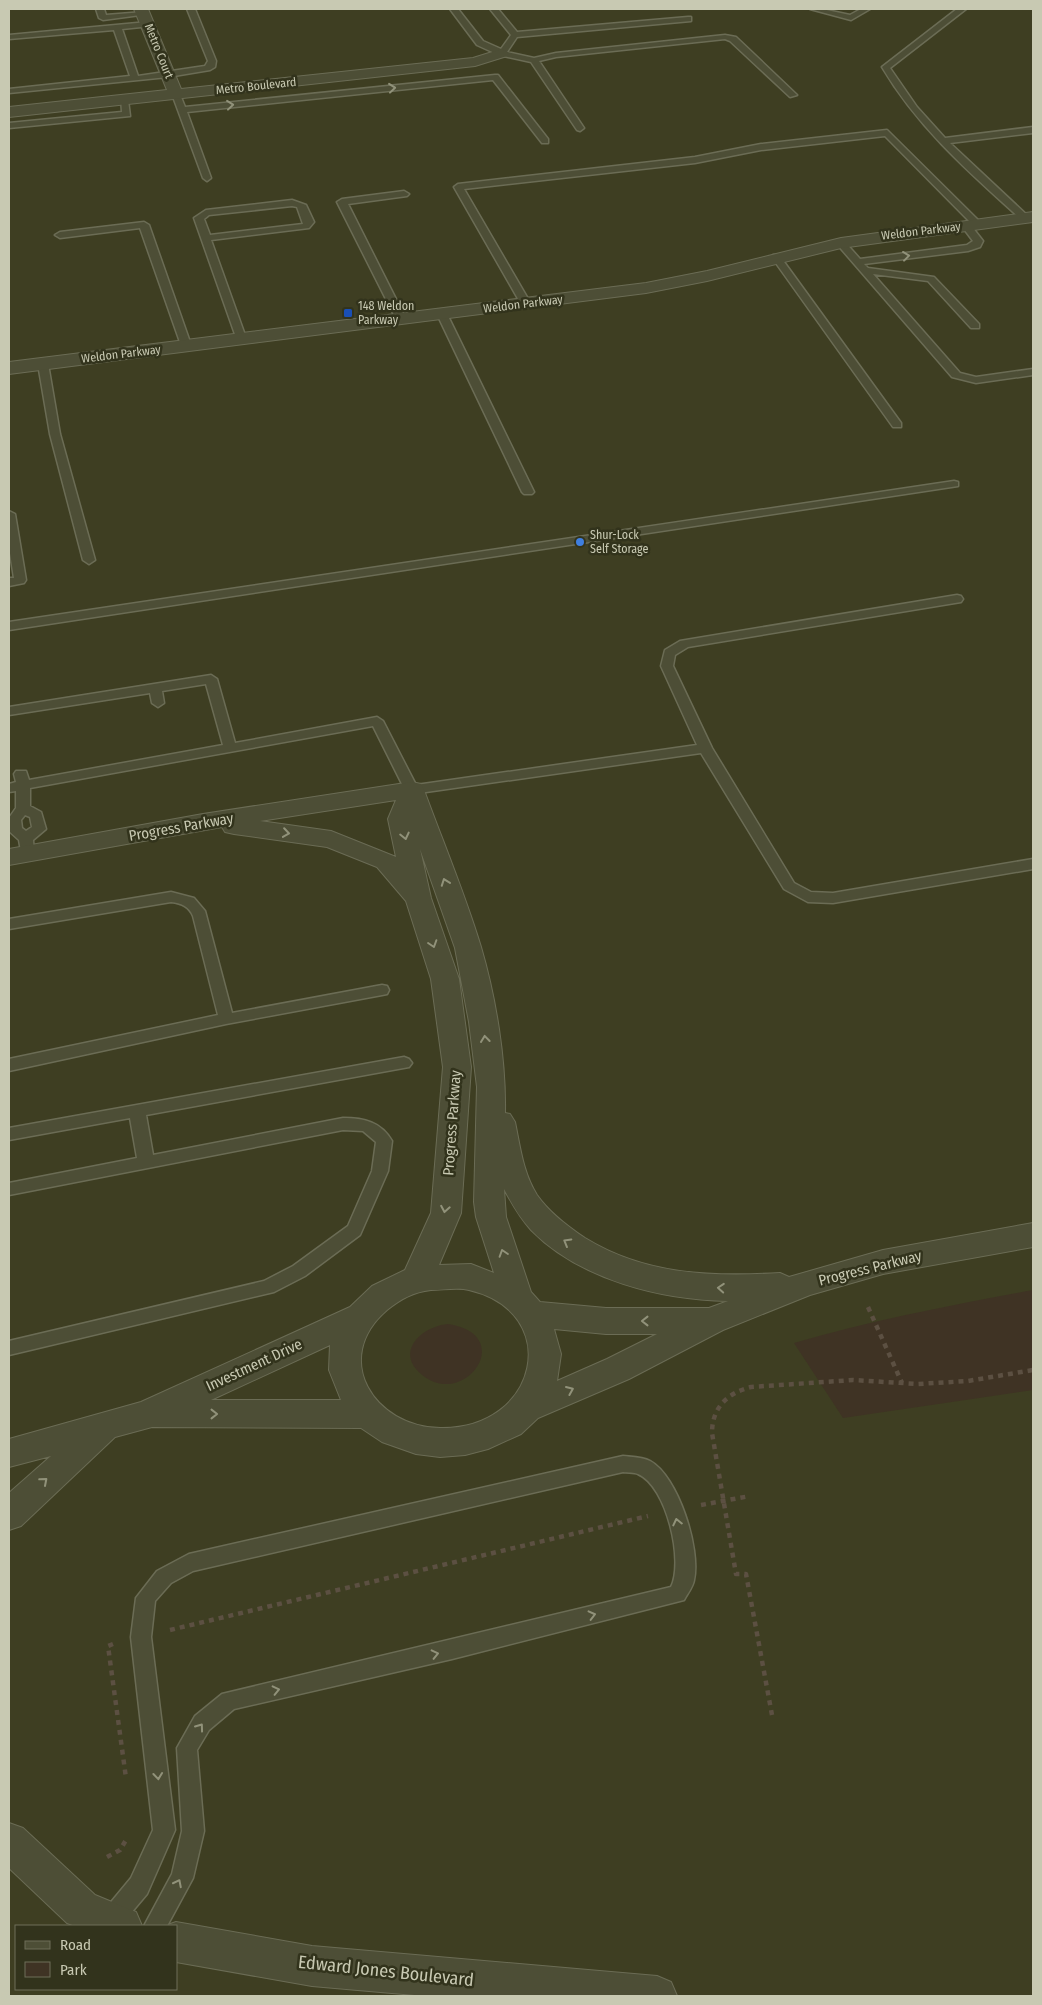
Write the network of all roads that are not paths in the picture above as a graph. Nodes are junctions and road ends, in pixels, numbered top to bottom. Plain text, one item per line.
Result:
1 (100, 9) edge
2 (192, 9) edge
3 (454, 9) edge
4 (494, 9) edge
5 (814, 9) edge
6 (866, 9) edge
7 (962, 9) edge
8 (144, 16) edge
9 (688, 19) dead end
10 (117, 27) junction
11 (515, 36) junction
12 (9, 37) edge
13 (502, 53) junction
14 (534, 60) junction
15 (408, 69) junction
16 (168, 75) junction
17 (135, 78) junction
18 (417, 85) junction
19 (9, 91) edge
20 (176, 94) junction
21 (792, 95) dead end
22 (124, 100) junction
23 (182, 110) junction
24 (9, 112) edge
25 (9, 126) edge
26 (580, 128) dead end
27 (1033, 130) edge
28 (545, 141) dead end
29 (945, 141) junction
30 (207, 178) dead end
31 (404, 194) dead end
32 (1029, 217) edge
33 (971, 225) junction
34 (60, 235) dead end
35 (206, 238) junction
36 (842, 242) junction
37 (776, 257) junction
38 (861, 266) junction
39 (526, 304) junction
40 (442, 314) junction
41 (401, 319) junction
42 (975, 326) dead end
43 (241, 338) junction
44 (186, 345) junction
45 (43, 364) junction
46 (9, 368) edge
47 (1033, 372) edge
48 (898, 425) dead end
49 (954, 484) dead end
50 (528, 492) dead end
51 (9, 514) edge
52 (89, 560) dead end
53 (9, 582) edge
54 (957, 599) dead end
55 (9, 626) edge
56 (155, 687) junction
57 (114, 694) junction
58 (69, 701) junction
59 (158, 703) dead end
60 (115, 707) dead end
61 (10, 711) edge
62 (72, 716) dead end
63 (14, 725) dead end
64 (230, 748) junction
65 (705, 748) junction
66 (17, 782) edge
67 (412, 790) junction
68 (23, 808) junction
69 (203, 822) junction
70 (21, 850) edge
71 (1033, 864) edge
72 (418, 898) junction
73 (9, 924) edge
74 (382, 990) dead end
75 (226, 1018) junction
76 (404, 1063) dead end
77 (9, 1064) edge
78 (490, 1087) junction
79 (137, 1111) junction
80 (9, 1134) edge
81 (146, 1163) junction
82 (9, 1189) edge
83 (1033, 1235) edge
84 (417, 1279) junction
85 (804, 1284) junction
86 (525, 1306) junction
87 (359, 1316) junction
88 (712, 1321) junction
89 (9, 1348) edge
90 (525, 1409) junction
91 (148, 1414) junction
92 (367, 1414) junction
93 (107, 1426) junction
94 (9, 1453) edge
95 (9, 1515) edge
96 (9, 1842) edge
97 (116, 1924) edge
98 (156, 1925) edge
99 (178, 1942) edge
100 (657, 1996) edge

1 - 8 lane
2 - 16 lane
3 - 13 lane
4 - 11 lane
5 - 6 lane
7 - 29 lane
8 - 10 lane
8 - 16 street, Metro Court
9 - 11 lane
10 - 12 lane
10 - 17 lane
11 - 13 lane
13 - 14 lane
13 - 15 street, Metro Boulevard
14 - 21 lane
14 - 26 lane
15 - 18 lane
15 - 20 street, Metro Boulevard
16 - 17 lane
16 - 20 street, Metro Court
17 - 19 lane
23 -> 18 lane
18 - 28 lane
20 - 22 street, Metro Boulevard
20 - 23 lane
22 - 24 street, Metro Boulevard
22 - 25 lane
23 - 30 lane
27 - 29 lane
29 - 32 lane
31 - 41 lane
32 - 33 street, Weldon Parkway
33 - 36 street, Weldon Parkway
38 -> 33 lane
33 - 39 lane
34 - 44 lane
35 - 35 lane
35 - 43 lane
36 - 37 street, Weldon Parkway
36 - 38 lane
37 - 39 street, Weldon Parkway
37 - 48 lane
38 - 42 lane
38 - 47 lane
39 - 40 street, Weldon Parkway
40 - 41 street, Weldon Parkway
40 - 50 lane
41 - 43 street, Weldon Parkway
43 - 44 street, Weldon Parkway
44 - 45 street, Weldon Parkway
45 - 46 street, Weldon Parkway
45 - 52 lane
49 - 55 lane
51 - 53 lane
54 - 65 lane
56 - 57 lane
56 - 59 lane
56 - 64 lane
57 - 58 lane
57 - 60 lane
58 - 61 lane
58 - 62 lane
61 - 63 lane
64 - 66 lane
64 - 67 lane
65 - 67 lane
65 - 71 lane
66 - 68 lane
67 - 69 street, Progress Parkway
67 -> 72 street, Progress Parkway
78 -> 67 street
68 - 70 lane
68 - 70 lane
69 - 70 street, Progress Parkway
69 -> 72 street
72 -> 84 street, Progress Parkway
73 - 75 lane
74 - 75 lane
75 - 77 lane
76 - 79 lane
85 -> 78 street
86 -> 78 street
79 - 80 lane
79 - 81 lane
81 - 82 lane
81 - 89 lane
83 - 85 street, Progress Parkway
84 - 86 street, Progress Parkway
84 - 87 street
85 - 88 street, Progress Parkway
88 -> 86 street, Progress Parkway
86 - 90 street
87 - 91 street, Investment Drive
87 - 92 street
90 -> 88 street, Progress Parkway
90 - 92 street
91 -> 92 street, Investment Drive
91 - 93 street, Investment Drive
93 - 94 street, Investment Drive
95 -> 93 street
96 - 97 street
98 -> 97 lane
99 - 100 street, Edward Jones Boulevard

